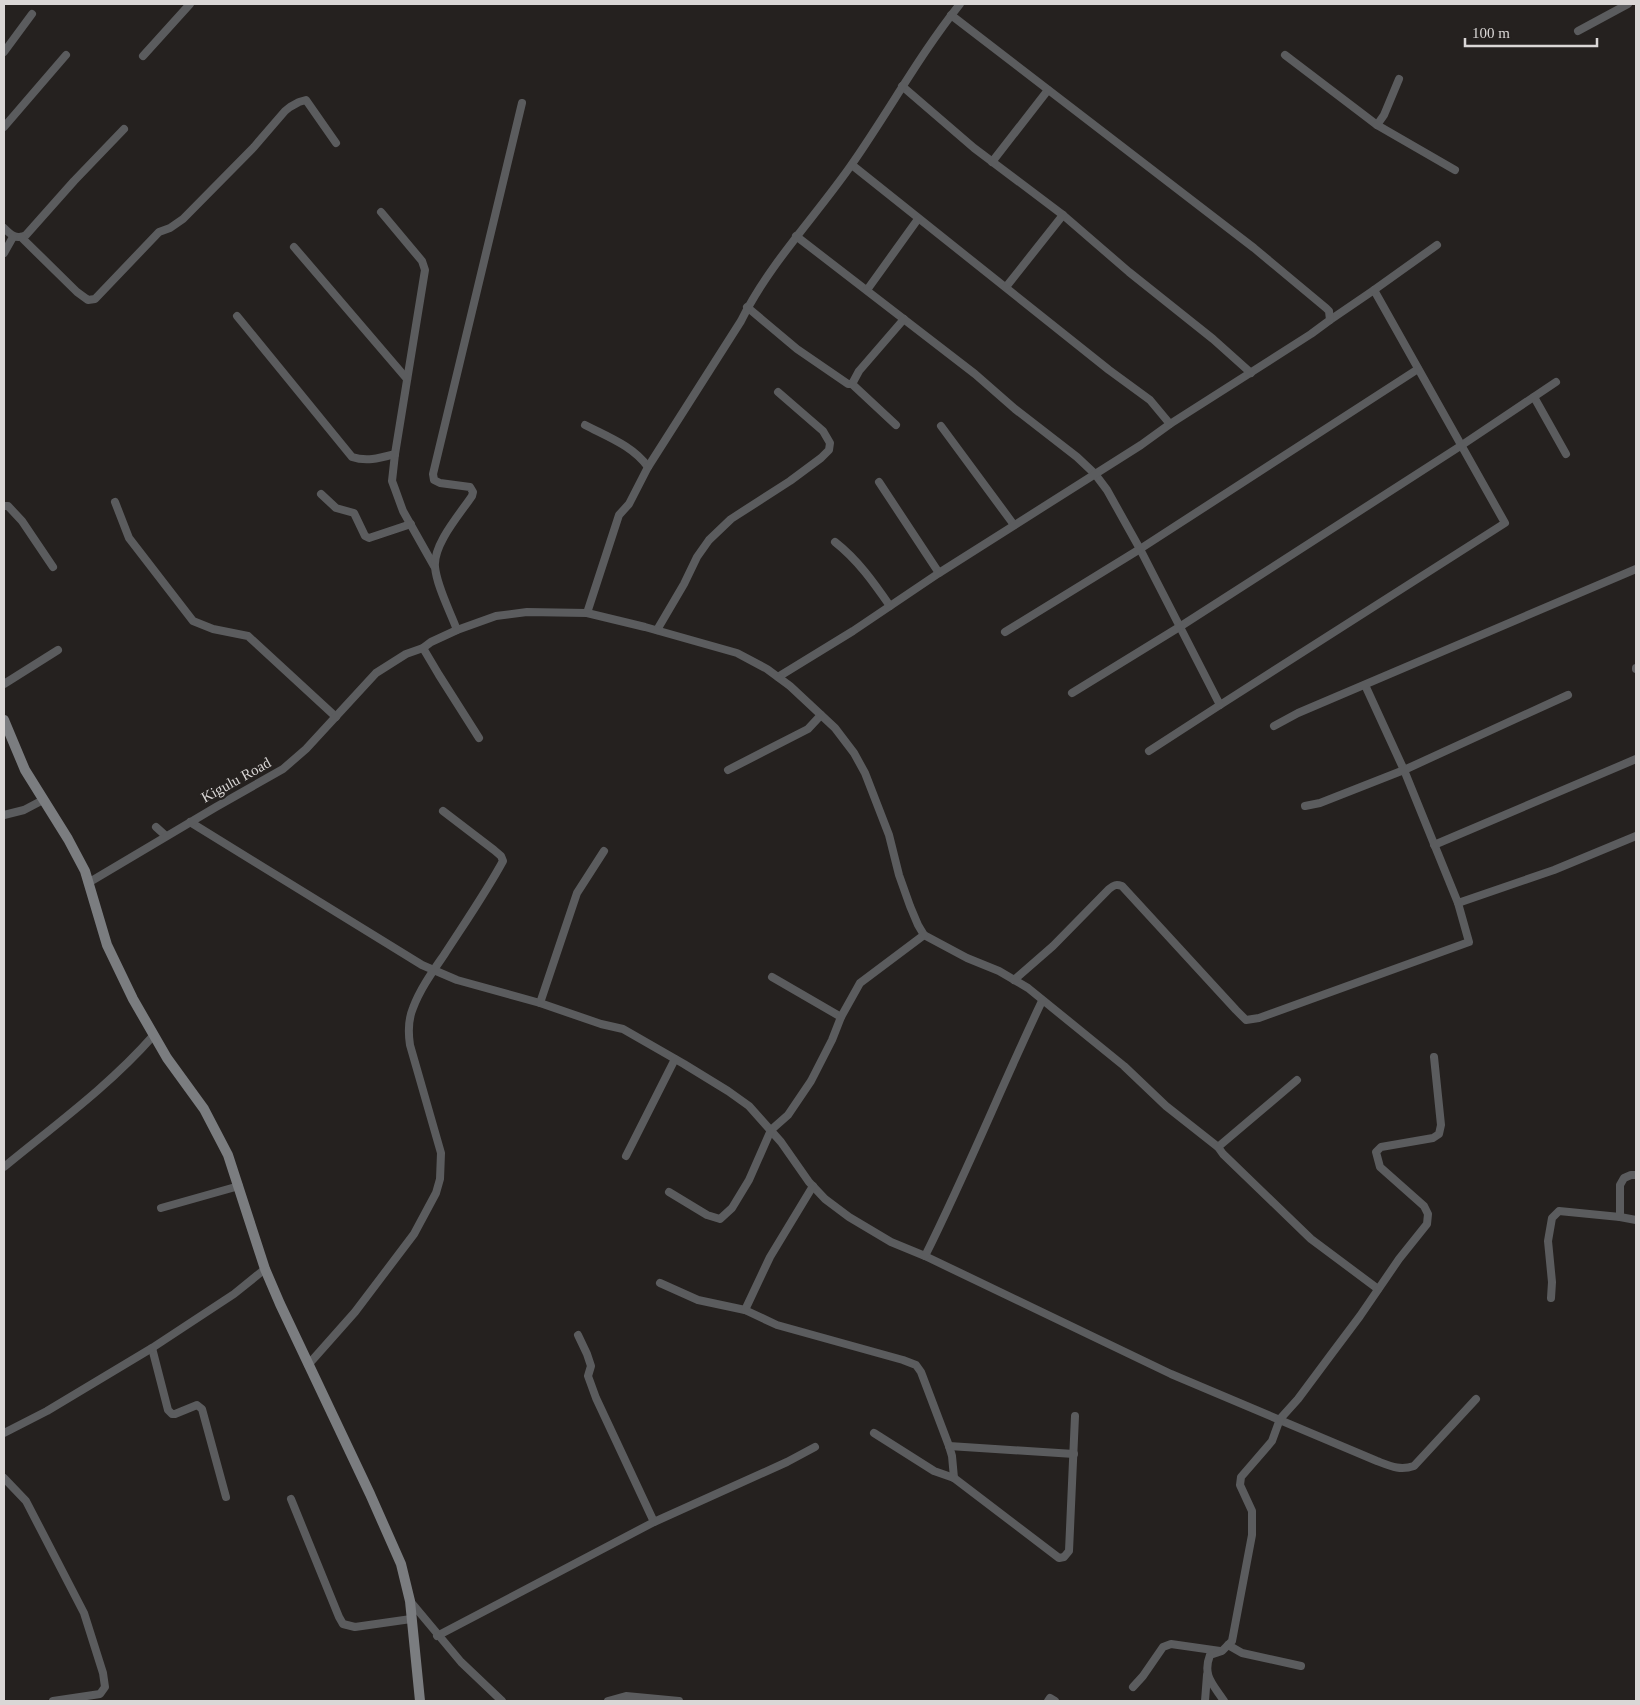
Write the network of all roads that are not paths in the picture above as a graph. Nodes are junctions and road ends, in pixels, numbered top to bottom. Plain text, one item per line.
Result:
1 (190, 4) edge
2 (960, 4) edge
3 (1628, 4) edge
4 (32, 14) dead end
5 (951, 15) junction
6 (1578, 31) dead end
7 (4, 52) edge
8 (66, 55) dead end
9 (1285, 55) dead end
10 (143, 56) dead end
11 (1399, 79) dead end
12 (902, 86) junction
13 (1048, 90) junction
14 (522, 102) dead end
15 (1377, 125) junction
16 (4, 127) edge
17 (124, 129) dead end
18 (336, 143) dead end
19 (992, 162) junction
20 (852, 165) junction
21 (1455, 170) dead end
22 (381, 212) dead end
23 (1063, 216) junction
24 (918, 219) junction
25 (4, 228) edge
26 (796, 236) junction
27 (17, 237) junction
28 (1437, 245) dead end
29 (294, 247) dead end
30 (4, 253) edge
31 (1006, 287) junction
32 (867, 290) junction
33 (1374, 290) junction
34 (748, 307) junction
35 (237, 316) dead end
36 (904, 319) junction
37 (1330, 320) junction
38 (1418, 369) junction
39 (1251, 373) junction
40 (407, 379) junction
41 (1556, 382) dead end
42 (852, 384) junction
43 (778, 392) dead end
44 (1534, 397) junction
45 (1170, 424) junction
46 (585, 425) dead end
47 (896, 426) dead end
48 (941, 426) dead end
49 (1462, 445) junction
50 (395, 454) junction
51 (1566, 454) dead end
52 (648, 467) junction
53 (1095, 474) junction
54 (880, 482) dead end
55 (321, 494) dead end
56 (115, 502) dead end
57 (4, 506) edge
58 (410, 524) junction
59 (1014, 525) junction
60 (836, 542) dead end
61 (1140, 549) junction
62 (434, 566) junction
63 (53, 567) dead end
64 (1636, 569) edge
65 (939, 572) junction
66 (890, 606) junction
67 (587, 613) junction
68 (1181, 626) junction
69 (457, 630) junction
70 (657, 630) junction
71 (1005, 632) dead end
72 (423, 648) junction
73 (58, 650) dead end
74 (778, 677) junction
75 (4, 684) edge
76 (1365, 685) junction
77 (1072, 693) dead end
78 (1568, 695) dead end
79 (1220, 705) junction
80 (821, 714) junction
81 (336, 717) junction
82 (4, 720) edge
83 (1274, 726) dead end
84 (479, 738) dead end
85 (1149, 751) dead end
86 (1636, 759) edge
87 (728, 770) dead end
88 (1404, 770) junction
89 (43, 800) junction
90 (1305, 806) dead end
91 (443, 811) dead end
92 (4, 815) edge
93 (190, 822) junction
94 (156, 827) dead end
95 (166, 836) junction
96 (1636, 836) edge
97 (1434, 844) junction
98 (604, 851) dead end
99 (88, 883) junction
100 (1458, 904) junction
101 (924, 935) junction
102 (434, 970) junction
103 (772, 977) dead end
104 (1014, 980) junction
105 (1042, 1001) junction
106 (540, 1003) junction
107 (841, 1018) junction
108 (153, 1036) junction
109 (1434, 1057) dead end
110 (676, 1059) junction
111 (1297, 1080) dead end
112 (771, 1130) junction
113 (1218, 1147) junction
114 (626, 1156) dead end
115 (4, 1167) edge
116 (1636, 1175) edge
117 (239, 1186) junction
118 (812, 1186) junction
119 (669, 1192) dead end
120 (161, 1208) dead end
121 (1620, 1217) junction
122 (1636, 1220) edge
123 (925, 1256) junction
124 (265, 1269) junction
125 (660, 1283) dead end
126 (1378, 1289) junction
127 (1551, 1298) dead end
128 (745, 1310) junction
129 (578, 1335) dead end
130 (152, 1348) junction
131 (308, 1365) junction
132 (1476, 1399) dead end
133 (1076, 1416) dead end
134 (1280, 1419) junction
135 (4, 1433) edge
136 (874, 1433) dead end
137 (949, 1446) junction
138 (815, 1447) dead end
139 (1074, 1454) junction
140 (4, 1478) edge
141 (954, 1478) junction
142 (226, 1497) dead end
143 (291, 1499) dead end
144 (654, 1522) junction
145 (410, 1601) junction
146 (411, 1619) junction
147 (438, 1636) junction
148 (1228, 1645) junction
149 (1222, 1651) junction
150 (1301, 1666) dead end
151 (1207, 1675) junction
152 (1133, 1687) dead end
153 (629, 1699) edge
154 (53, 1701) edge
155 (420, 1701) edge
156 (502, 1701) edge
157 (608, 1701) edge
158 (679, 1701) edge
159 (1048, 1701) edge
160 (1055, 1701) edge
161 (1205, 1701) edge
162 (1224, 1701) edge

1 - 10 street
2 - 5 street
3 - 6 street
4 - 7 street
5 - 12 street
5 - 13 street
8 - 16 street
9 - 15 street
11 - 15 street
12 - 19 street
12 - 20 street
13 - 19 street
13 - 37 street
14 - 62 street
15 - 21 street
17 - 27 street
18 - 27 street
19 - 23 street
20 - 24 street
20 - 26 street
22 - 40 street
23 - 31 street
23 - 39 street
24 - 31 street
24 - 32 street
25 - 27 street
26 - 32 street
26 - 34 street
27 - 30 street
28 - 33 street
29 - 40 street
31 - 45 street
32 - 36 street
33 - 37 street
33 - 38 street
34 - 42 street
34 - 52 street
35 - 50 street
36 - 42 street
36 - 53 street
37 - 39 street
38 - 49 street
38 - 61 street
39 - 45 street
40 - 50 street
41 - 44 street
42 - 47 street
43 - 70 street
44 - 49 street
44 - 51 street
45 - 53 street
46 - 52 street
48 - 59 street
49 - 68 street
49 - 79 street
50 - 58 street
52 - 67 street
53 - 59 street
53 - 61 street
54 - 65 street
55 - 58 street
56 - 81 street
57 - 63 street
58 - 62 street
59 - 65 street
60 - 66 street
61 - 68 street
61 - 71 street
62 - 69 street
64 - 76 street
65 - 66 street
66 - 74 street
67 - 69 street, Kigulu Road
67 - 70 street, Kigulu Road
68 - 77 street
68 - 79 street
69 - 72 street, Kigulu Road
70 - 74 street, Kigulu Road
72 - 81 street, Kigulu Road
72 - 84 street
73 - 75 street
74 - 80 street, Kigulu Road
76 - 83 street
76 - 88 street
78 - 88 street
79 - 85 street
80 - 87 street
80 - 101 street, Kigulu Road
81 - 93 street, Kigulu Road
82 - 89 street
86 - 97 street
88 - 90 street
88 - 97 street
89 - 92 street
89 - 99 street
91 - 102 street
93 - 95 street, Kigulu Road
93 - 102 street
94 - 95 street
95 - 99 street, Kigulu Road
96 - 100 street
97 - 100 street
98 - 106 street
99 - 108 street
100 - 104 street
101 - 104 street
101 - 107 street
102 - 106 street
102 - 131 street
103 - 107 street
104 - 105 street
105 - 113 street
105 - 123 street
106 - 110 street
107 - 112 street
108 - 115 street
108 - 117 street
109 - 126 street
110 - 112 street
110 - 114 street
111 - 113 street
112 - 118 street
112 - 119 street
113 - 126 street
116 - 121 street
117 - 120 street
117 - 124 street
118 - 123 street
118 - 128 street
121 - 122 street
121 - 127 street
123 - 134 street
124 - 130 street
124 - 131 street
125 - 128 street
126 - 134 street
128 - 137 street
129 - 144 street
130 - 135 street
130 - 142 street
131 - 145 street
132 - 134 street
133 - 139 street
134 - 148 street
136 - 141 street
137 - 139 street
137 - 141 street
138 - 144 street
139 - 141 street
140 - 154 street
143 - 146 street
144 - 147 street
145 - 146 street
145 - 147 street
146 - 155 street
147 - 156 street
148 - 149 street
148 - 150 street
149 - 151 street
149 - 152 street
151 - 161 street
151 - 162 street
153 - 157 street
153 - 158 street
159 - 160 street

